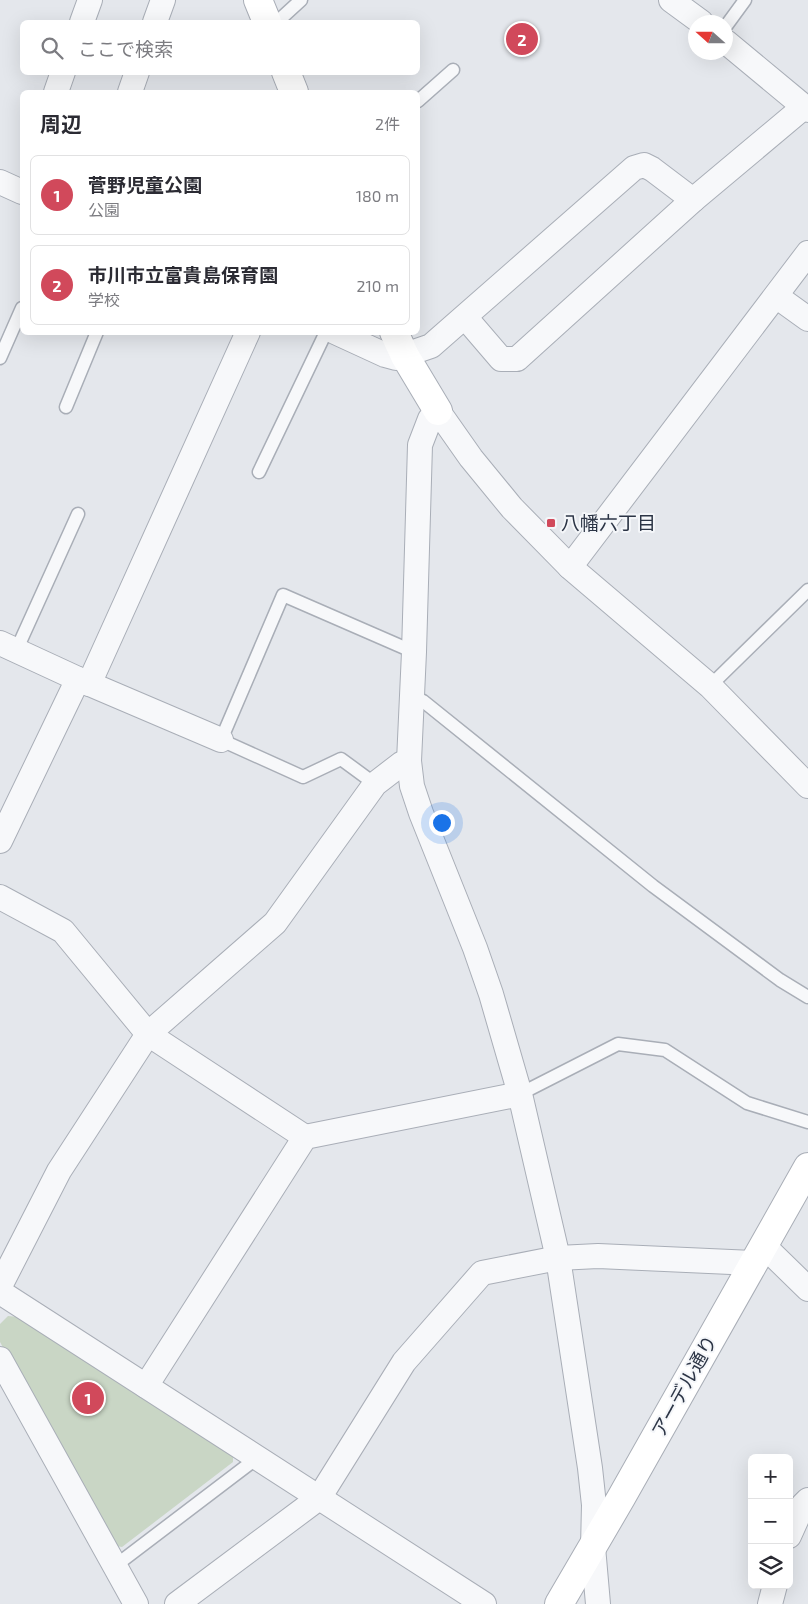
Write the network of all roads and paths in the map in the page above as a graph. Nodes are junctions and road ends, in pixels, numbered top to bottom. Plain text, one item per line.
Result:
1 (90, 0) edge
2 (163, 0) edge
3 (258, 0) edge
4 (301, 0) edge
5 (671, 0) edge
6 (745, 0) edge
7 (691, 15) edge
8 (733, 16) edge
9 (83, 20) edge
10 (156, 20) edge
11 (266, 20) edge
12 (278, 20) edge
13 (733, 48) edge
14 (453, 70) dead end
15 (62, 75) edge
16 (136, 75) edge
17 (287, 75) edge
18 (57, 90) edge
19 (131, 90) edge
20 (293, 90) edge
21 (420, 99) edge
22 (806, 109) edge
23 (693, 200) junction
24 (808, 253) edge
25 (776, 296) junction
26 (20, 313) edge
27 (465, 317) junction
28 (808, 318) edge
29 (96, 335) edge
30 (247, 335) edge
31 (325, 335) edge
32 (342, 335) edge
33 (400, 344) edge
34 (0, 358) edge
35 (66, 406) dead end
36 (438, 411) junction
37 (259, 472) dead end
38 (78, 514) dead end
39 (570, 567) junction
40 (808, 590) edge
41 (8, 647) edge
42 (414, 652) junction
43 (83, 682) junction
44 (710, 686) junction
45 (413, 696) junction
46 (221, 740) junction
47 (409, 760) junction
48 (375, 784) junction
49 (808, 786) edge
50 (0, 841) edge
51 (0, 897) edge
52 (808, 997) edge
53 (148, 1034) junction
54 (520, 1094) junction
55 (808, 1122) edge
56 (305, 1137) junction
57 (808, 1167) edge
58 (758, 1254) junction
59 (558, 1258) junction
60 (0, 1286) edge
61 (808, 1289) edge
62 (0, 1292) edge
63 (0, 1359) edge
64 (146, 1386) junction
65 (257, 1458) junction
66 (319, 1498) junction
67 (808, 1500) edge
68 (793, 1528) edge
69 (593, 1547) junction
70 (115, 1566) junction
71 (774, 1589) edge
72 (136, 1604) edge
73 (177, 1604) edge
74 (484, 1604) edge
75 (559, 1604) edge
76 (598, 1604) edge
77 (770, 1604) edge

1 - 9 street
2 - 10 street
3 - 11 street
4 - 12 lane
5 - 7 street
6 - 8 lane
13 - 22 street
14 - 21 lane
15 - 18 street
16 - 19 street
17 - 20 street
22 - 23 street
23 - 27 street
23 - 27 street
24 - 25 street
25 - 28 street
25 - 39 street
26 - 34 lane
27 - 33 street
29 - 35 lane
30 - 43 street
31 - 37 lane
32 - 33 street
33 - 36 street
36 - 39 street
36 - 42 street
38 - 41 lane
39 - 44 street
40 - 44 lane
41 - 43 street
42 - 45 street
42 - 46 lane
43 - 46 street
43 - 50 street
44 - 49 street
45 - 47 street
45 - 52 lane
46 - 48 lane
47 - 48 street
47 - 54 street
48 - 53 street
51 - 53 street
53 - 56 street
53 - 60 street
54 - 55 lane
54 - 56 street
54 - 59 street
56 - 64 street
57 - 58 street, アーデル通り
58 - 59 street
58 - 61 street
58 - 69 street, アーデル通り
59 - 66 street
59 - 69 street
62 - 64 street
63 - 70 street
64 - 65 street
65 - 66 street
65 - 70 lane
66 - 73 street
66 - 74 street
67 - 68 street
69 - 75 street, アーデル通り
69 - 76 street
70 - 72 street
71 - 77 street

